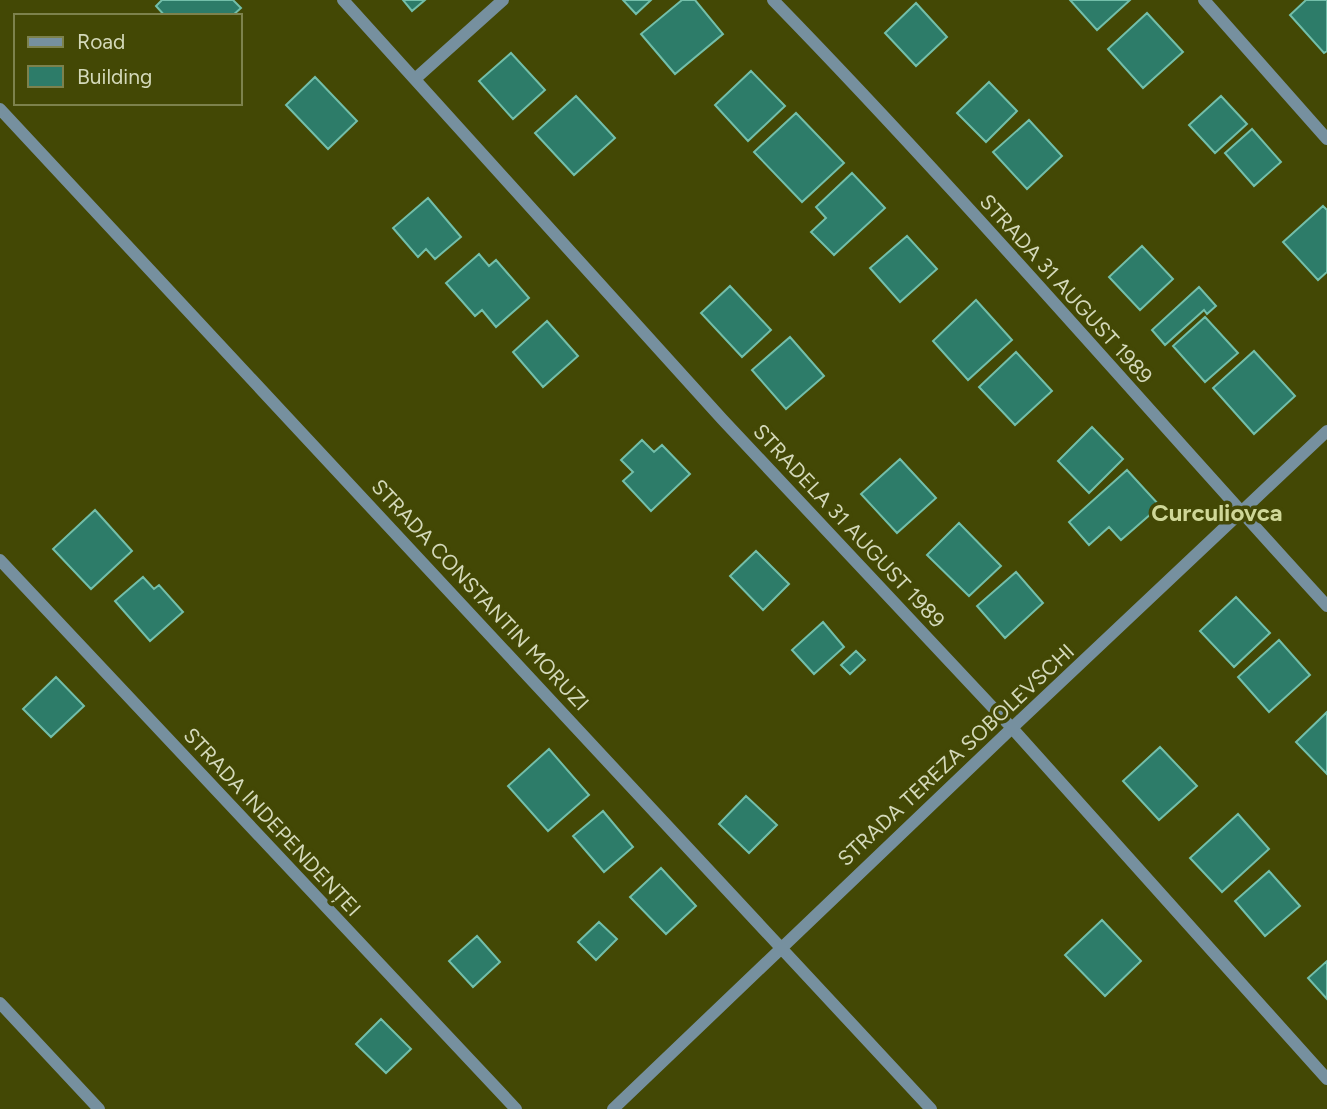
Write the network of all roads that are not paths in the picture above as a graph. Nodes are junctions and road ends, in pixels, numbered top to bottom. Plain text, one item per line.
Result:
1 (343, 0) edge
2 (503, 0) edge
3 (773, 0) edge
4 (1204, 0) edge
5 (415, 79) junction
6 (0, 109) edge
7 (1327, 139) edge
8 (1327, 431) edge
9 (1242, 513) junction
10 (0, 560) edge
11 (1327, 606) edge
12 (1012, 728) junction
13 (782, 947) junction
14 (0, 1003) edge
15 (1327, 1079) edge
16 (99, 1109) edge
17 (516, 1109) edge
18 (613, 1109) edge
19 (931, 1109) edge

1 - 5 street, STRADELA 31 AUGUST 1989
2 - 5 street
3 - 9 street, STRADA 31 AUGUST 1989
4 - 7 street
5 - 12 street, STRADELA 31 AUGUST 1989
6 - 13 street, STRADA CONSTANTIN MORUZI
8 - 9 street, STRADA TEREZA SOBOLEVSCHI
9 - 11 street, STRADA 31 AUGUST 1989
9 - 12 street, STRADA TEREZA SOBOLEVSCHI
10 - 17 street, STRADA INDEPENDENȚEI
12 - 13 street, STRADA TEREZA SOBOLEVSCHI
12 - 15 street, STRADELA 31 AUGUST 1989
13 - 18 street, STRADA TEREZA SOBOLEVSCHI
13 - 19 street, STRADA CONSTANTIN MORUZI
14 - 16 street

